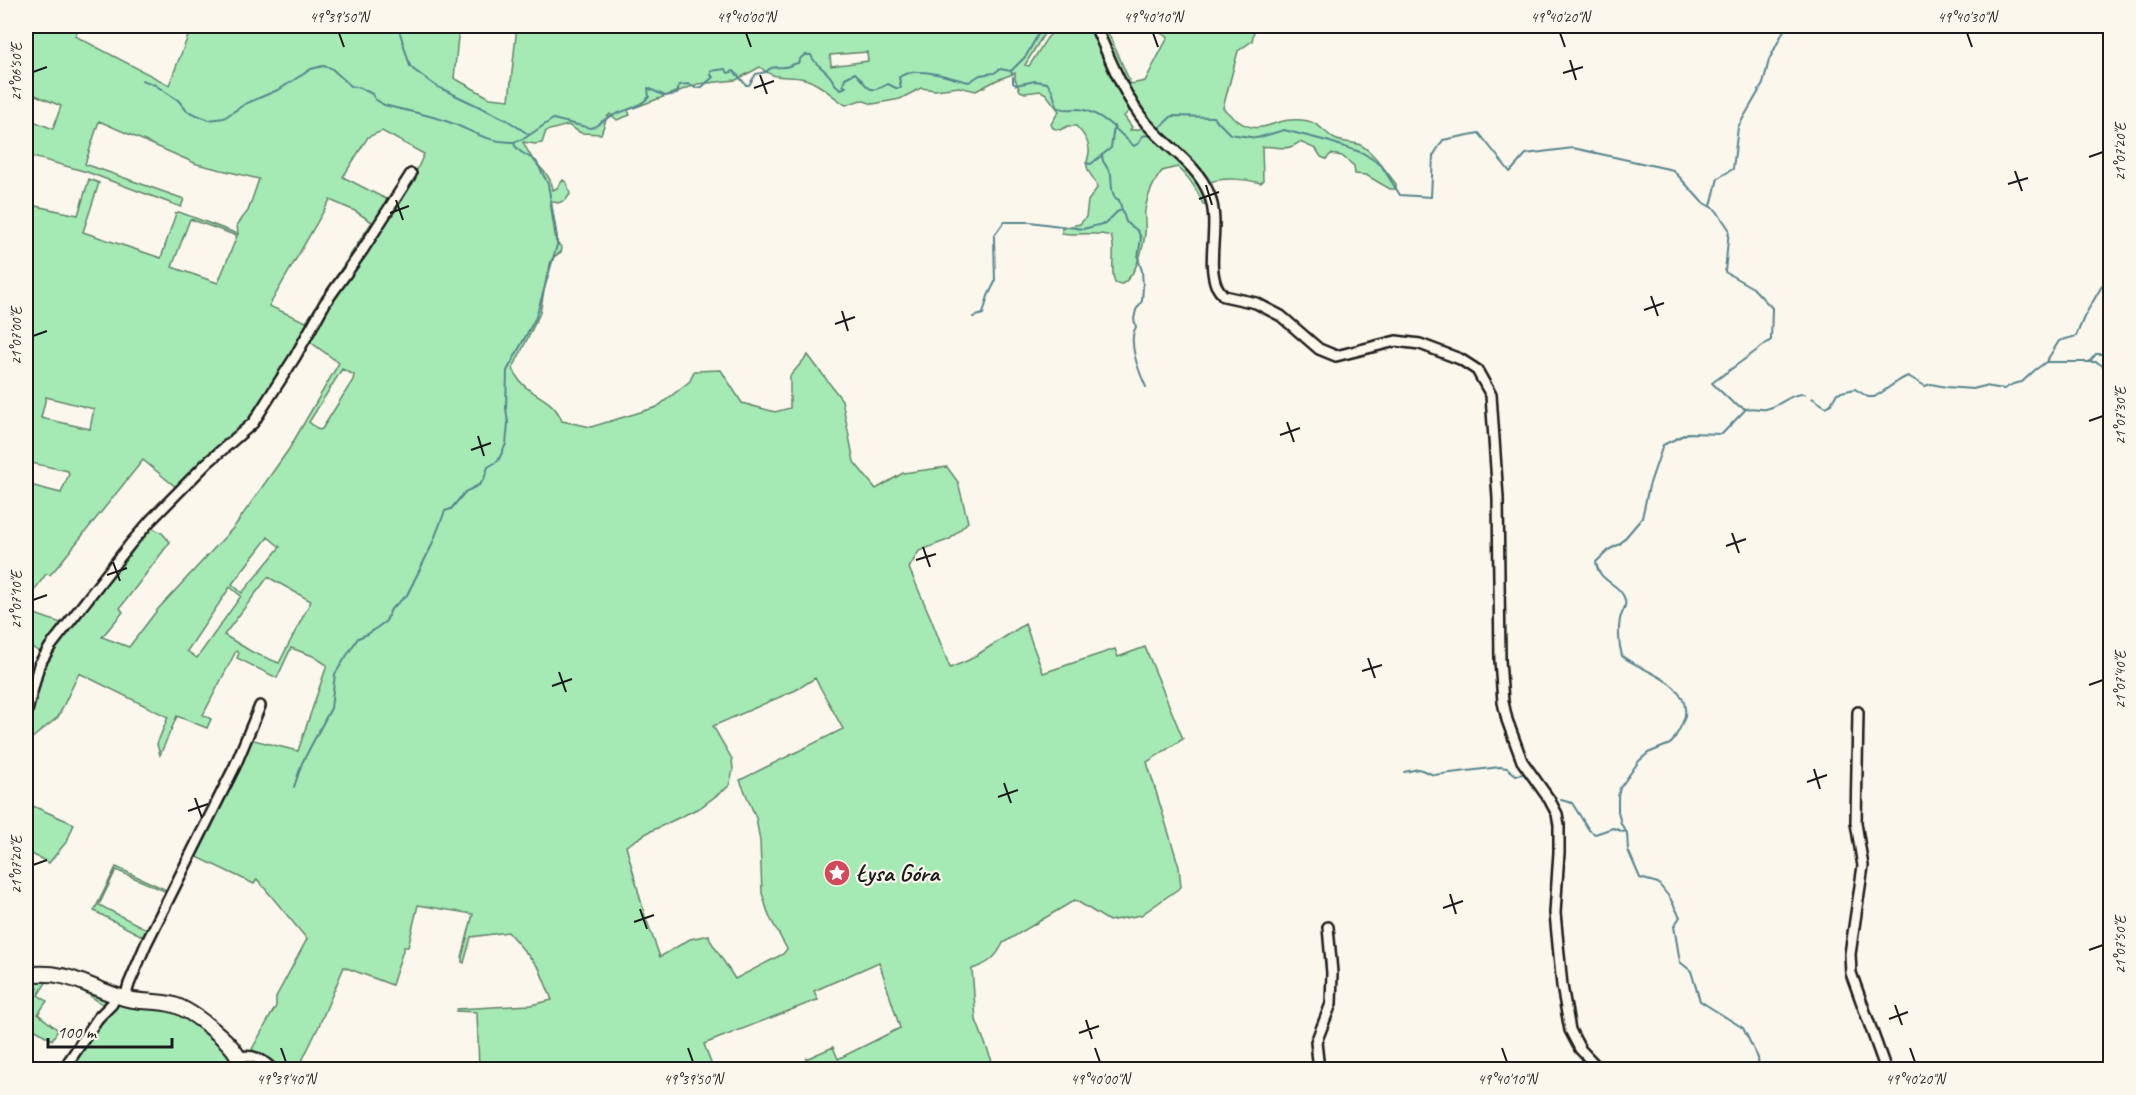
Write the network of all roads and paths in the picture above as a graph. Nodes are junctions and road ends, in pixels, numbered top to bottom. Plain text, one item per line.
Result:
1 (1095, 26) edge
2 (411, 174) dead end
3 (260, 706) dead end
4 (1858, 712) dead end
5 (26, 715) edge
6 (1328, 927) dead end
7 (26, 975) edge
8 (120, 997) junction
9 (237, 1063) edge
10 (63, 1070) edge
11 (273, 1070) edge
12 (1319, 1070) edge
13 (1600, 1070) edge
14 (1886, 1070) edge

1 - 13 street
2 - 5 street
3 - 8 street
4 - 14 street
6 - 12 street
7 - 8 street
8 - 9 street
8 - 10 street
9 - 11 street

